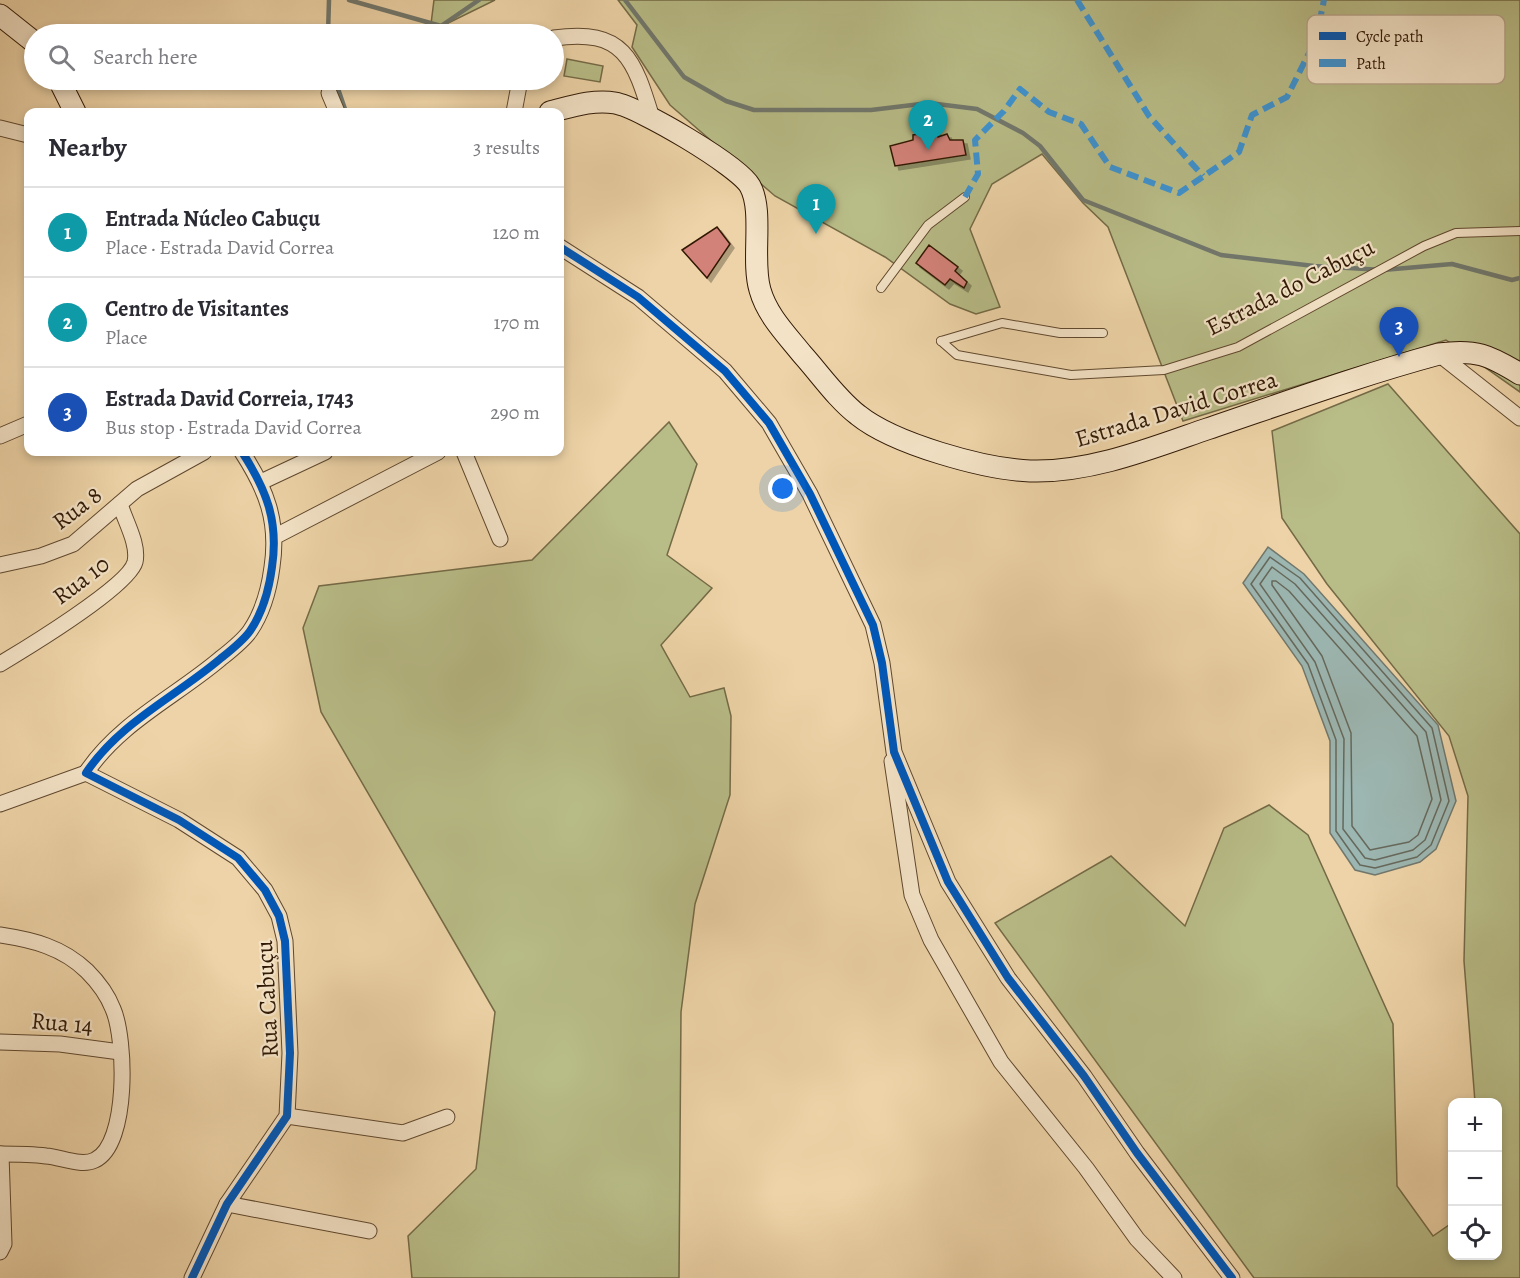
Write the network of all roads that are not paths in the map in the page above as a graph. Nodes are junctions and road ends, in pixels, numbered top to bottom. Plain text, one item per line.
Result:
1 (0, 15) edge
2 (24, 34) edge
3 (564, 36) edge
4 (64, 90) edge
5 (518, 90) edge
6 (329, 93) dead end
7 (73, 108) edge
8 (335, 108) edge
9 (515, 108) edge
10 (564, 108) edge
11 (652, 118) junction
12 (0, 128) edge
13 (24, 134) edge
14 (965, 197) dead end
15 (1520, 231) edge
16 (564, 250) edge
17 (881, 288) dead end
18 (1103, 333) dead end
19 (1439, 354) junction
20 (1520, 374) edge
21 (1520, 418) edge
22 (24, 426) edge
23 (0, 435) edge
24 (196, 456) edge
25 (245, 456) edge
26 (316, 456) edge
27 (430, 456) edge
28 (466, 456) edge
29 (261, 482) junction
30 (120, 504) junction
31 (274, 537) junction
32 (500, 539) dead end
33 (0, 565) edge
34 (0, 664) edge
35 (894, 752) junction
36 (86, 773) junction
37 (0, 804) edge
38 (0, 935) edge
39 (0, 1042) edge
40 (120, 1052) junction
41 (287, 1116) junction
42 (447, 1117) dead end
43 (0, 1154) edge
44 (227, 1204) junction
45 (369, 1231) dead end
46 (0, 1252) edge
47 (192, 1278) edge
48 (1174, 1278) edge
49 (1232, 1278) edge

1 - 2 main road
3 - 11 street
4 - 7 main road
5 - 9 street
6 - 8 street
10 - 11 main road
11 - 19 main road, Estrada David Correa
12 - 13 street
14 - 17 lane
15 - 18 lane, Estrada do Cabuçu
16 - 35 street
19 - 20 main road, Estrada David Correa
19 - 21 street
22 - 23 street
24 - 30 street, Rua 8
25 - 29 street
26 - 29 street
27 - 31 street
28 - 32 street
29 - 31 street
30 - 33 street, Rua 8
30 - 34 street, Rua 10
31 - 36 street
35 - 48 street
35 - 49 street
36 - 37 street
36 - 41 street, Rua Cabuçu
38 - 40 street
39 - 40 street, Rua 14
40 - 43 street
41 - 42 street
41 - 44 street
43 - 46 street
44 - 45 street
44 - 47 street

